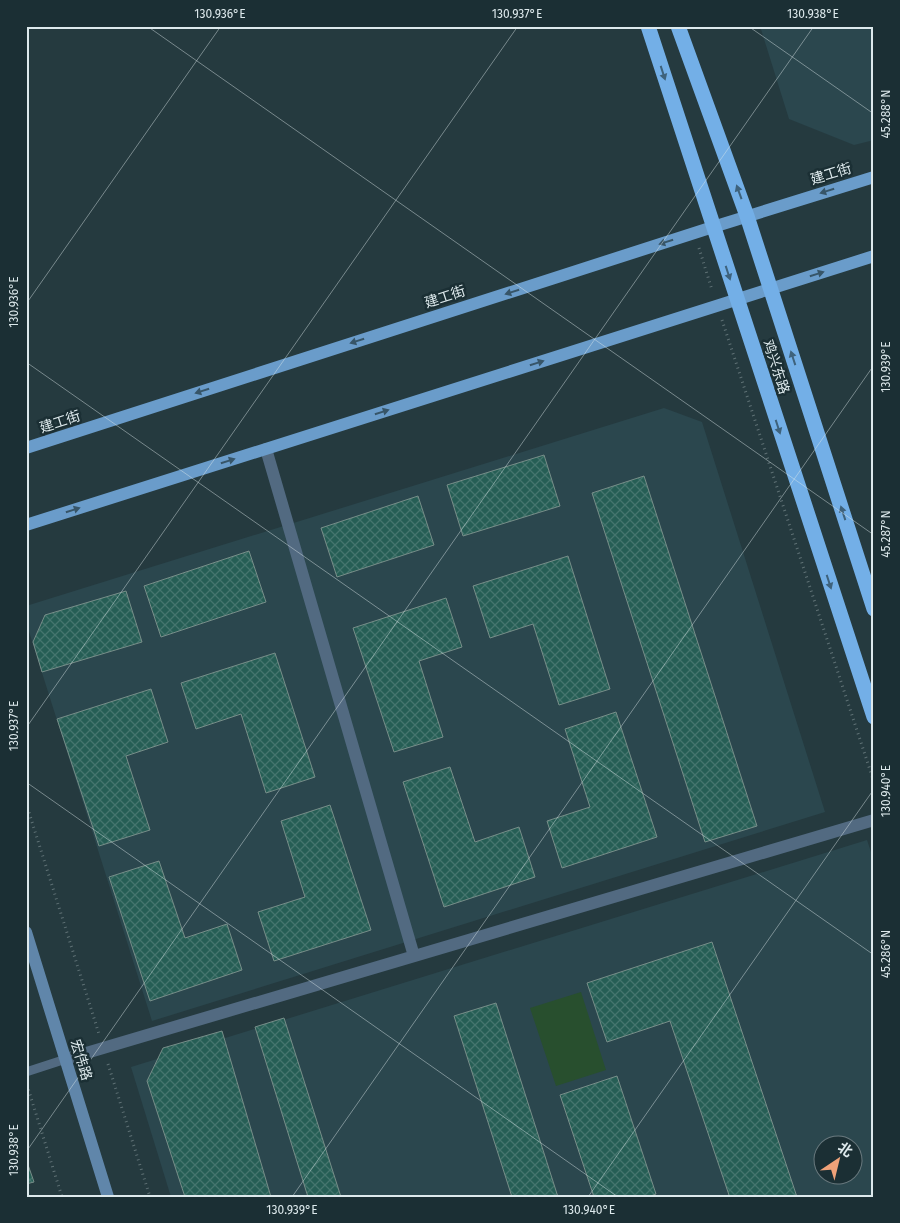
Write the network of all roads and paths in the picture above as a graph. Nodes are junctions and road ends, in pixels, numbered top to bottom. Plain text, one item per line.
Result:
1 (648, 26) edge
2 (678, 26) edge
3 (874, 177) edge
4 (747, 216) junction
5 (713, 227) junction
6 (695, 232) junction
7 (874, 256) edge
8 (771, 288) junction
9 (736, 299) junction
10 (717, 305) junction
11 (26, 448) edge
12 (266, 449) junction
13 (26, 525) edge
14 (874, 609) edge
15 (874, 718) edge
16 (874, 782) edge
17 (26, 804) edge
18 (874, 820) edge
19 (26, 932) edge
20 (414, 956) junction
21 (103, 1048) junction
22 (66, 1059) junction
23 (26, 1072) edge
24 (26, 1084) edge
25 (62, 1197) edge
26 (108, 1197) edge
27 (150, 1197) edge

1 -> 5 highway, 鸡兴东路
4 -> 2 highway, 鸡兴东路
3 -> 4 main road, 建工街
4 - 5 main road, 建工街
4 - 8 highway, 鸡兴东路
5 - 6 main road, 建工街
5 -> 9 highway, 鸡兴东路
6 - 10 path
6 -> 11 main road, 建工街
8 -> 7 main road
8 - 9 main road
14 -> 8 highway, 鸡兴东路
9 - 10 main road
9 -> 15 highway, 鸡兴东路
12 -> 10 main road
10 - 16 path
13 -> 12 main road
12 - 20 street
17 - 21 path
18 - 20 street
19 - 22 street, 宏伟路
20 - 21 street
21 - 22 street
21 - 27 path
22 - 23 lane
22 - 26 street, 宏伟路
24 - 25 path

